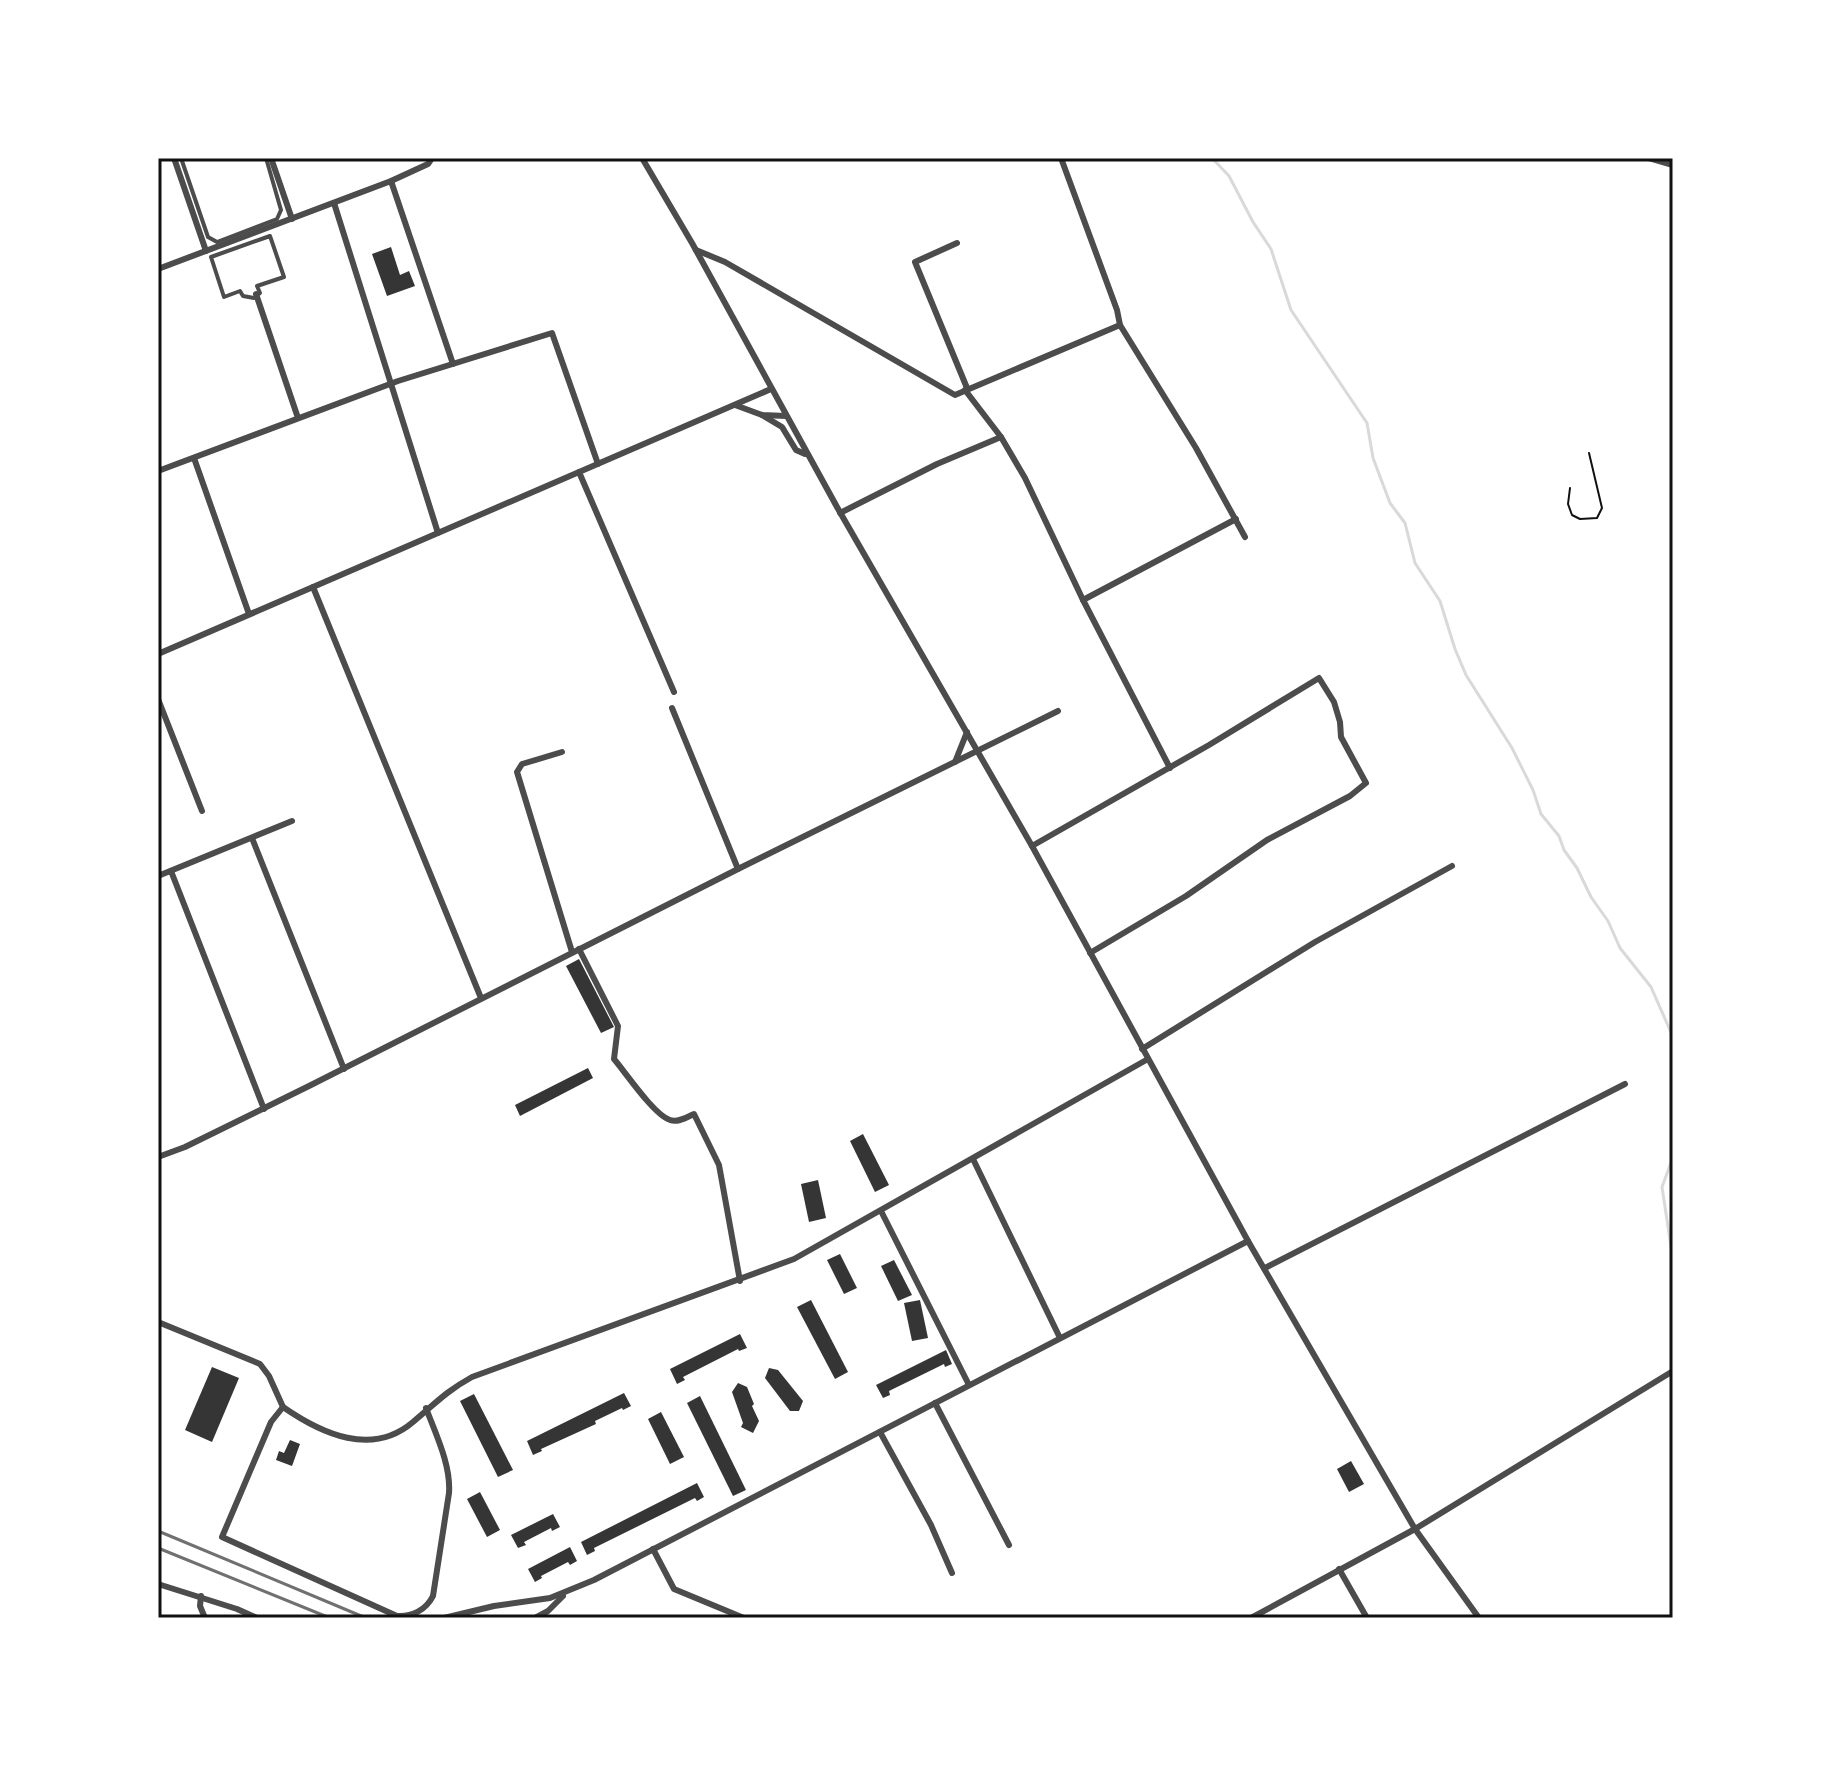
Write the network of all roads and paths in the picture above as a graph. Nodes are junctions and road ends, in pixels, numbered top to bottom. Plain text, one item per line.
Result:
1 (174, 158) edge
2 (181, 158) edge
3 (269, 158) edge
4 (432, 158) edge
5 (642, 158) edge
6 (1061, 158) edge
7 (1649, 158) edge
8 (1673, 165) edge
9 (391, 181) junction
10 (334, 203) junction
11 (292, 219) junction
12 (957, 243) dead end
13 (696, 250) junction
14 (206, 251) junction
15 (158, 269) edge
16 (256, 294) junction
17 (1120, 325) junction
18 (453, 364) junction
19 (393, 383) junction
20 (771, 389) junction
21 (966, 389) junction
22 (735, 405) junction
23 (762, 415) junction
24 (786, 416) junction
25 (298, 418) junction
26 (1001, 437) junction
27 (1589, 453) dead end
28 (807, 455) junction
29 (194, 458) junction
30 (598, 464) junction
31 (158, 471) edge
32 (579, 472) junction
33 (1570, 488) dead end
34 (840, 513) junction
35 (1236, 519) junction
36 (438, 533) junction
37 (1245, 537) dead end
38 (313, 587) junction
39 (1083, 600) junction
40 (249, 614) junction
41 (158, 654) edge
42 (674, 692) dead end
43 (158, 699) edge
44 (672, 708) dead end
45 (1058, 711) dead end
46 (967, 732) junction
47 (977, 751) junction
48 (562, 752) dead end
49 (955, 762) junction
50 (1170, 768) junction
51 (202, 811) dead end
52 (292, 821) dead end
53 (252, 838) junction
54 (1032, 846) junction
55 (1452, 866) dead end
56 (738, 869) junction
57 (171, 871) junction
58 (158, 876) edge
59 (579, 949) junction
60 (572, 952) junction
61 (1090, 953) junction
62 (481, 998) junction
63 (1142, 1049) junction
64 (1148, 1059) junction
65 (344, 1069) junction
66 (1625, 1084) dead end
67 (264, 1109) junction
68 (158, 1157) edge
69 (973, 1159) junction
70 (881, 1211) junction
71 (1248, 1241) junction
72 (1265, 1268) junction
73 (740, 1281) junction
74 (158, 1322) edge
75 (1060, 1338) junction
76 (1673, 1371) edge
77 (969, 1385) junction
78 (935, 1403) junction
79 (283, 1407) junction
80 (426, 1408) junction
81 (880, 1432) junction
82 (1415, 1529) junction
83 (1009, 1545) dead end
84 (653, 1549) junction
85 (1339, 1569) junction
86 (952, 1573) dead end
87 (158, 1584) edge
88 (566, 1593) junction
89 (201, 1596) junction
90 (1255, 1617) edge
91 (205, 1618) edge
92 (257, 1618) edge
93 (444, 1618) edge
94 (535, 1618) edge
95 (744, 1618) edge
96 (1367, 1618) edge
97 (1479, 1618) edge

1 - 14 street
2 - 3 street
3 - 11 street
4 - 9 street
5 - 13 street
6 - 17 street
7 - 8 street
9 - 10 street
9 - 18 street
10 - 11 street
10 - 19 street
11 - 14 street
12 - 21 street
13 - 20 street
13 - 21 street
14 - 15 street
16 - 16 street
16 - 25 street
17 - 21 street
17 - 35 street
18 - 19 street
18 - 30 street
19 - 25 street
19 - 36 street
20 - 22 street
20 - 24 street
21 - 26 street
22 - 23 street
22 - 30 street
23 - 24 street
23 - 28 street
24 - 28 street
25 - 29 street
26 - 34 street
26 - 39 street
27 - 33 path
28 - 34 street
29 - 31 street
29 - 40 street
30 - 32 street
32 - 36 street
32 - 42 street
34 - 46 street
35 - 37 street
35 - 39 street
36 - 38 street
38 - 40 street
38 - 62 street
39 - 50 street
40 - 41 street
43 - 51 street
44 - 56 street
45 - 47 street
46 - 47 street
46 - 49 street
47 - 49 street
47 - 54 street
48 - 60 street
49 - 56 street
50 - 54 street
50 - 61 street
52 - 53 street
53 - 57 street
53 - 65 street
54 - 61 street
55 - 63 street
56 - 59 street
57 - 58 street
57 - 67 street
59 - 60 street
59 - 73 street
60 - 62 street
61 - 63 street
62 - 65 street
63 - 64 street
64 - 69 street
64 - 71 street
65 - 67 street
66 - 72 street
67 - 68 street
69 - 70 street
69 - 75 street
70 - 73 street
70 - 77 street
71 - 72 street
71 - 75 street
72 - 82 street
73 - 80 street
74 - 79 street
75 - 77 street
76 - 82 street
77 - 78 street
78 - 81 street
78 - 83 street
79 - 80 street
79 - 80 street
81 - 84 street
81 - 86 street
82 - 85 street
82 - 97 street
84 - 88 street
84 - 95 street
85 - 90 street
85 - 96 street
87 - 89 street
88 - 93 street
88 - 94 street
89 - 91 street
89 - 92 street

